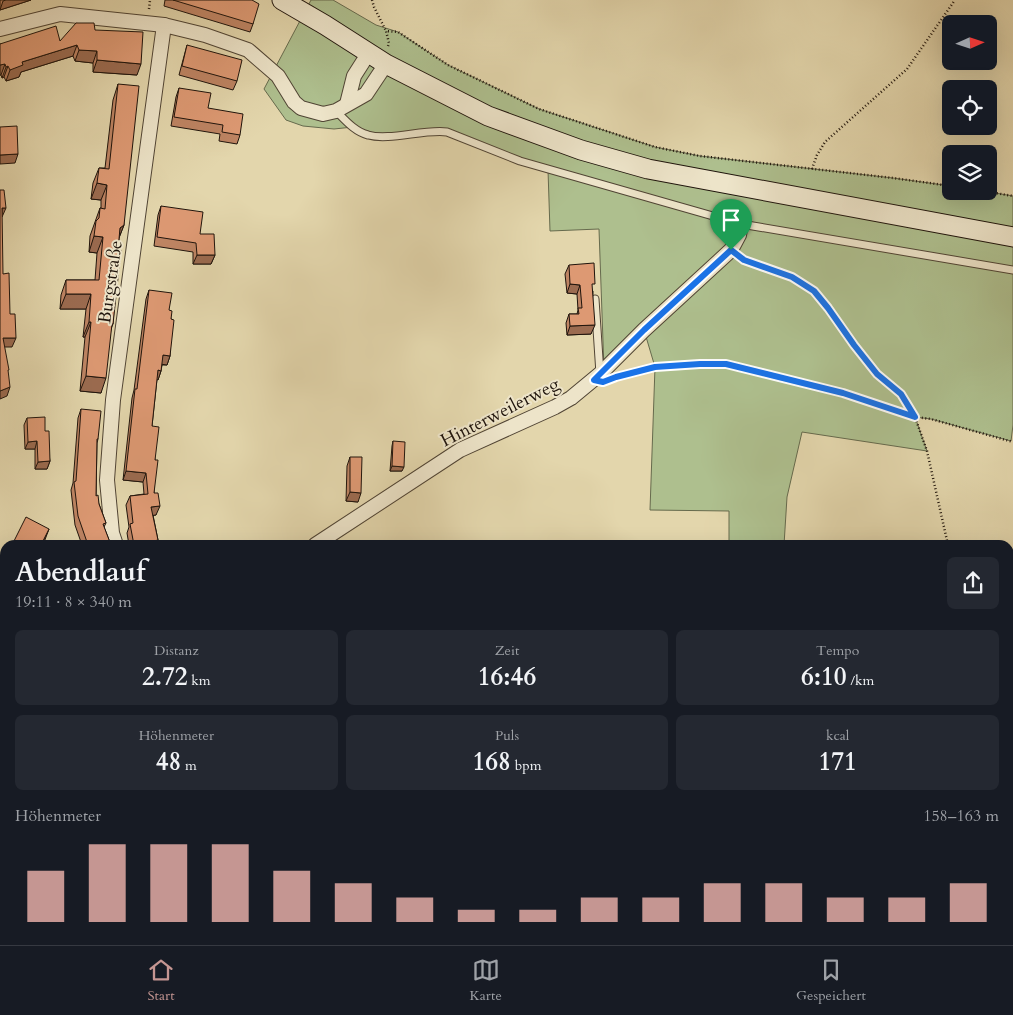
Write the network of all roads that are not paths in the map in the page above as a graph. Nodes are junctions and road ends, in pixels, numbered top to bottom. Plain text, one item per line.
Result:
1 (282, 0) edge
2 (298, 5) edge
3 (164, 24) junction
4 (0, 29) edge
5 (378, 60) junction
6 (342, 108) junction
7 (741, 224) junction
8 (1013, 237) edge
9 (1013, 270) edge
10 (595, 299) edge
11 (597, 377) junction
12 (114, 540) edge
13 (323, 540) edge

1 - 2 main road
2 - 5 main road
3 - 4 street
3 - 6 street
3 - 12 street, Burgstraße
5 - 6 street
5 - 6 street
5 - 8 main road
6 - 7 lane
7 - 9 lane
7 - 11 street, Hinterweilerweg
10 - 11 lane
11 - 13 street, Hinterweilerweg

